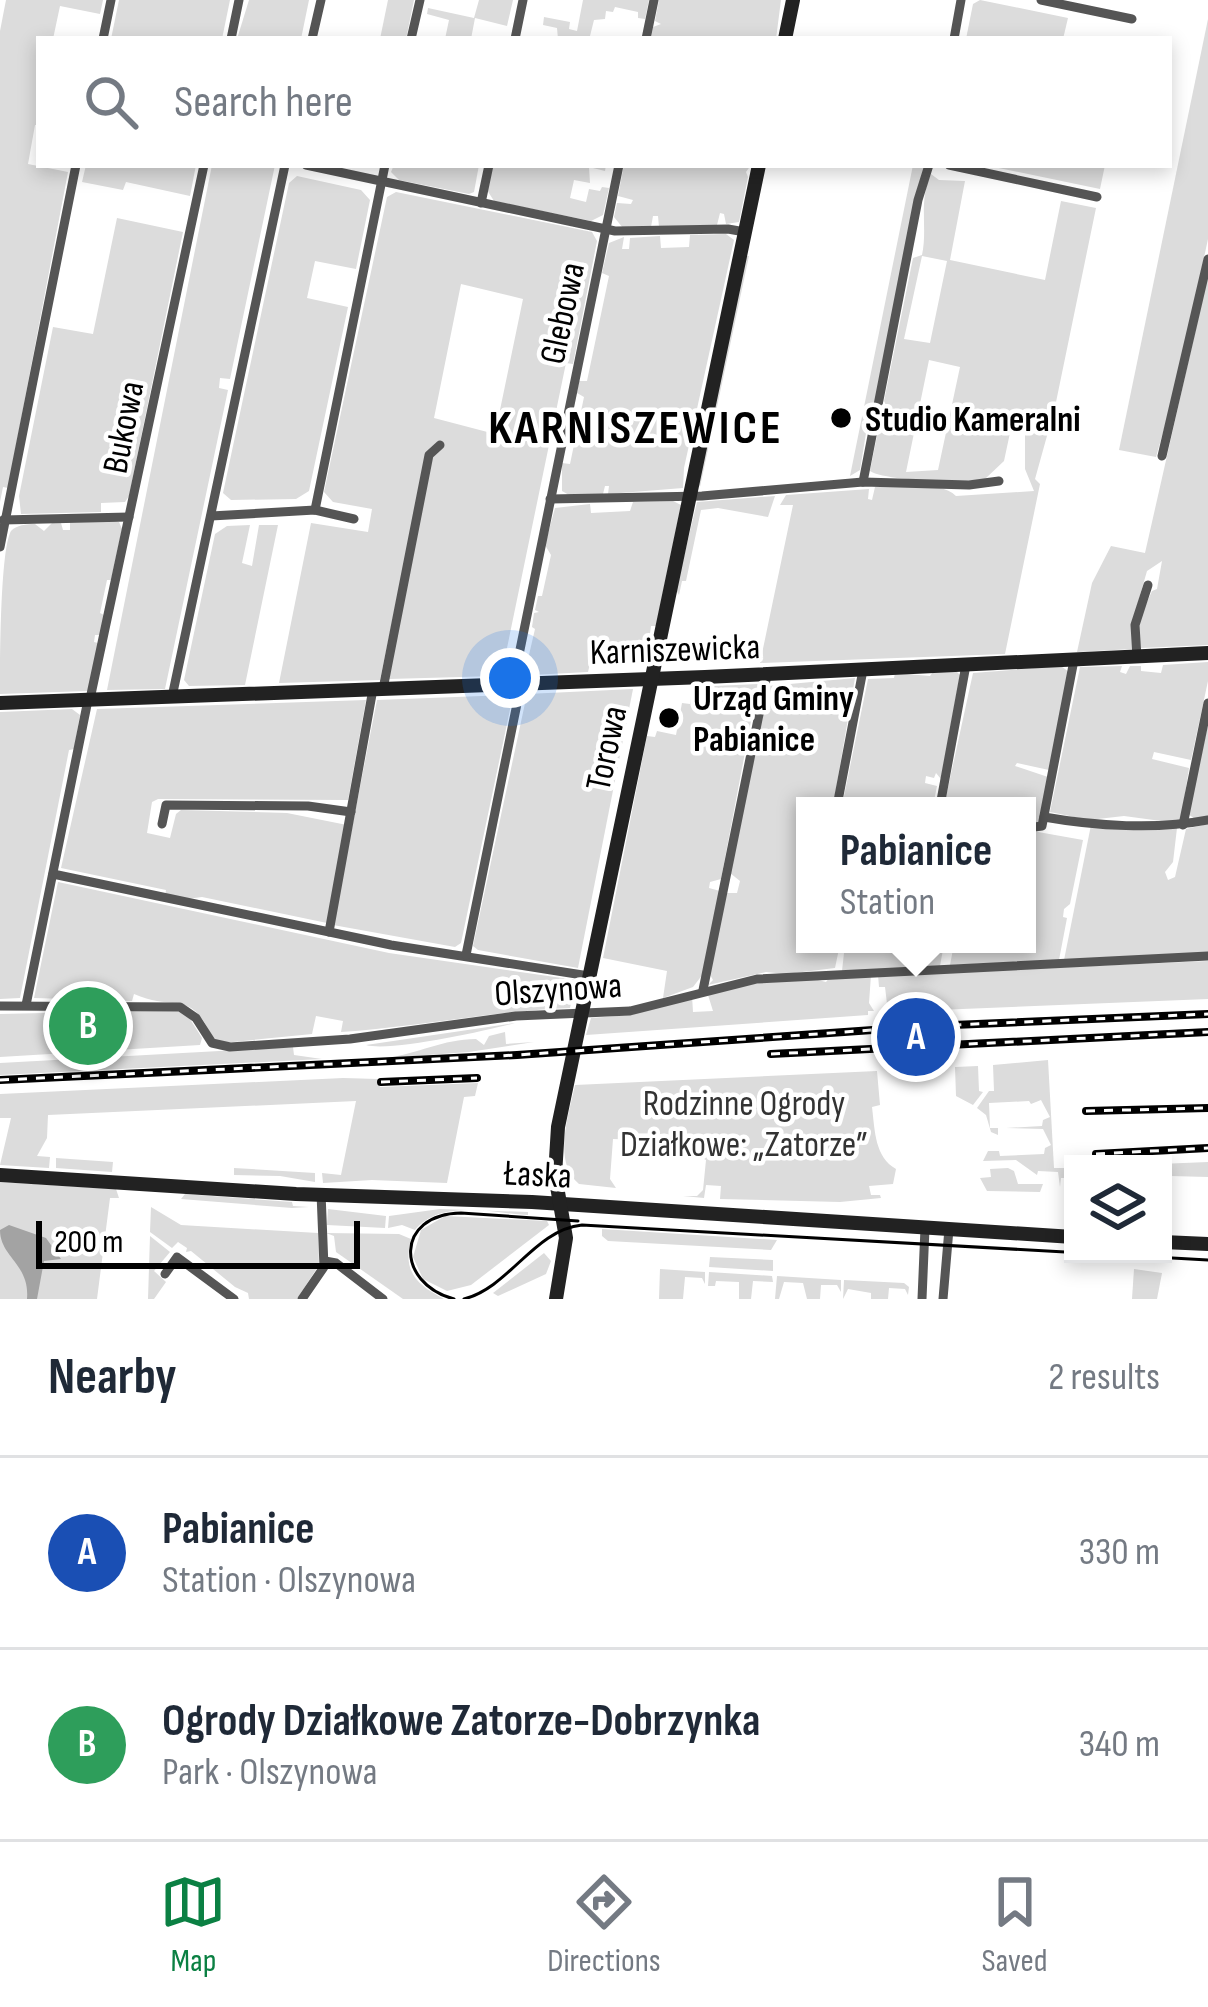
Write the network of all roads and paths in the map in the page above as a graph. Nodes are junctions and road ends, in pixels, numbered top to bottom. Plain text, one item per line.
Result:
1 (111, 0) edge
2 (238, 0) edge
3 (321, 0) edge
4 (420, 0) edge
5 (523, 0) edge
6 (654, 0) edge
7 (793, 0) edge
8 (961, 0) edge
9 (1041, 0) edge
10 (1132, 19) dead end
11 (104, 36) edge
12 (232, 36) edge
13 (313, 36) edge
14 (413, 36) edge
15 (516, 36) edge
16 (647, 36) edge
17 (785, 36) edge
18 (955, 36) edge
19 (75, 168) edge
20 (203, 168) edge
21 (285, 168) edge
22 (319, 168) edge
23 (384, 168) edge
24 (488, 168) edge
25 (619, 168) edge
26 (758, 168) edge
27 (928, 168) edge
28 (966, 168) edge
29 (382, 182) junction
30 (1097, 197) dead end
31 (481, 203) junction
32 (606, 230) junction
33 (745, 232) junction
34 (1208, 259) edge
35 (440, 445) dead end
36 (1162, 456) dead end
37 (999, 481) dead end
38 (863, 482) junction
39 (690, 496) junction
40 (550, 499) junction
41 (315, 510) junction
42 (211, 516) junction
43 (129, 518) junction
44 (354, 519) dead end
45 (3, 520) edge
46 (0, 547) edge
47 (1148, 585) dead end
48 (1208, 653) edge
49 (1137, 657) junction
50 (1074, 660) junction
51 (966, 665) junction
52 (863, 670) junction
53 (767, 675) junction
54 (653, 680) junction
55 (517, 684) junction
56 (378, 689) junction
57 (172, 697) junction
58 (89, 699) junction
59 (0, 703) edge
60 (1208, 703) edge
61 (840, 797) edge
62 (942, 797) edge
63 (350, 812) junction
64 (1044, 817) junction
65 (1208, 820) edge
66 (162, 824) dead end
67 (1183, 825) junction
68 (1036, 828) edge
69 (52, 874) junction
70 (329, 932) junction
71 (466, 955) junction
72 (1208, 956) edge
73 (589, 976) junction
74 (704, 990) junction
75 (26, 1005) junction
76 (0, 1006) edge
77 (581, 1013) junction
78 (0, 1175) edge
79 (321, 1193) junction
80 (562, 1204) junction
81 (925, 1228) junction
82 (949, 1229) junction
83 (1064, 1236) edge
84 (1172, 1242) edge
85 (1208, 1244) edge
86 (325, 1261) junction
87 (165, 1274) dead end
88 (922, 1282) junction
89 (944, 1285) junction
90 (234, 1299) edge
91 (302, 1299) edge
92 (383, 1299) edge
93 (556, 1299) edge
94 (922, 1299) edge
95 (943, 1299) edge

1 - 11 street
2 - 12 street
3 - 13 street
4 - 14 street
5 - 15 street
6 - 16 street
7 - 17 street
8 - 18 street
9 - 10 street
19 - 45 street
20 - 43 street, Bukowa
21 - 42 street
22 - 29 street
23 - 29 street
24 - 31 street
25 - 32 street, Glebowa
26 - 33 street, Torowa
27 - 38 street
28 - 30 street
29 - 31 street
29 - 41 street
31 - 32 street
32 - 33 street
32 - 40 street, Glebowa
33 - 39 street, Torowa
34 - 36 street
35 - 56 street
37 - 38 street
38 - 39 street
39 - 40 street
39 - 54 street, Torowa
40 - 55 street, Glebowa
41 - 42 street
41 - 44 street
42 - 57 street
43 - 45 street
43 - 58 street, Bukowa
45 - 46 street
47 - 49 street
48 - 49 street, Karniszewicka
49 - 50 street, Karniszewicka
50 - 51 street, Karniszewicka
50 - 64 street
51 - 52 street, Karniszewicka
51 - 62 street
52 - 53 street, Karniszewicka
52 - 61 street
53 - 54 street, Karniszewicka
53 - 74 street
54 - 55 street, Karniszewicka
54 - 73 street, Torowa
55 - 56 street, Karniszewicka
55 - 71 street, Glebowa
56 - 57 street, Karniszewicka
56 - 63 street
57 - 58 street, Karniszewicka
58 - 59 street, Karniszewicka
58 - 69 street, Bukowa
60 - 67 street
63 - 66 street
63 - 70 street
64 - 67 street
64 - 68 street
65 - 67 street
69 - 70 street
69 - 75 street, Bukowa
70 - 71 street
71 - 73 street
72 - 74 street, Olszynowa
73 - 77 street, Torowa
74 - 77 street, Olszynowa
75 - 76 street, Olszynowa
75 - 77 street, Olszynowa
77 - 80 street, Torowa
78 - 79 street, Łaska
79 - 80 street, Łaska
79 - 86 street
80 - 81 street, Łaska
80 - 93 street, Torowa
81 - 82 street, Łaska
81 - 88 street
82 - 83 street, Łaska
82 - 89 street
84 - 85 street
86 - 91 street
86 - 92 street
87 - 90 street
88 - 89 street
88 - 94 street
89 - 95 street

